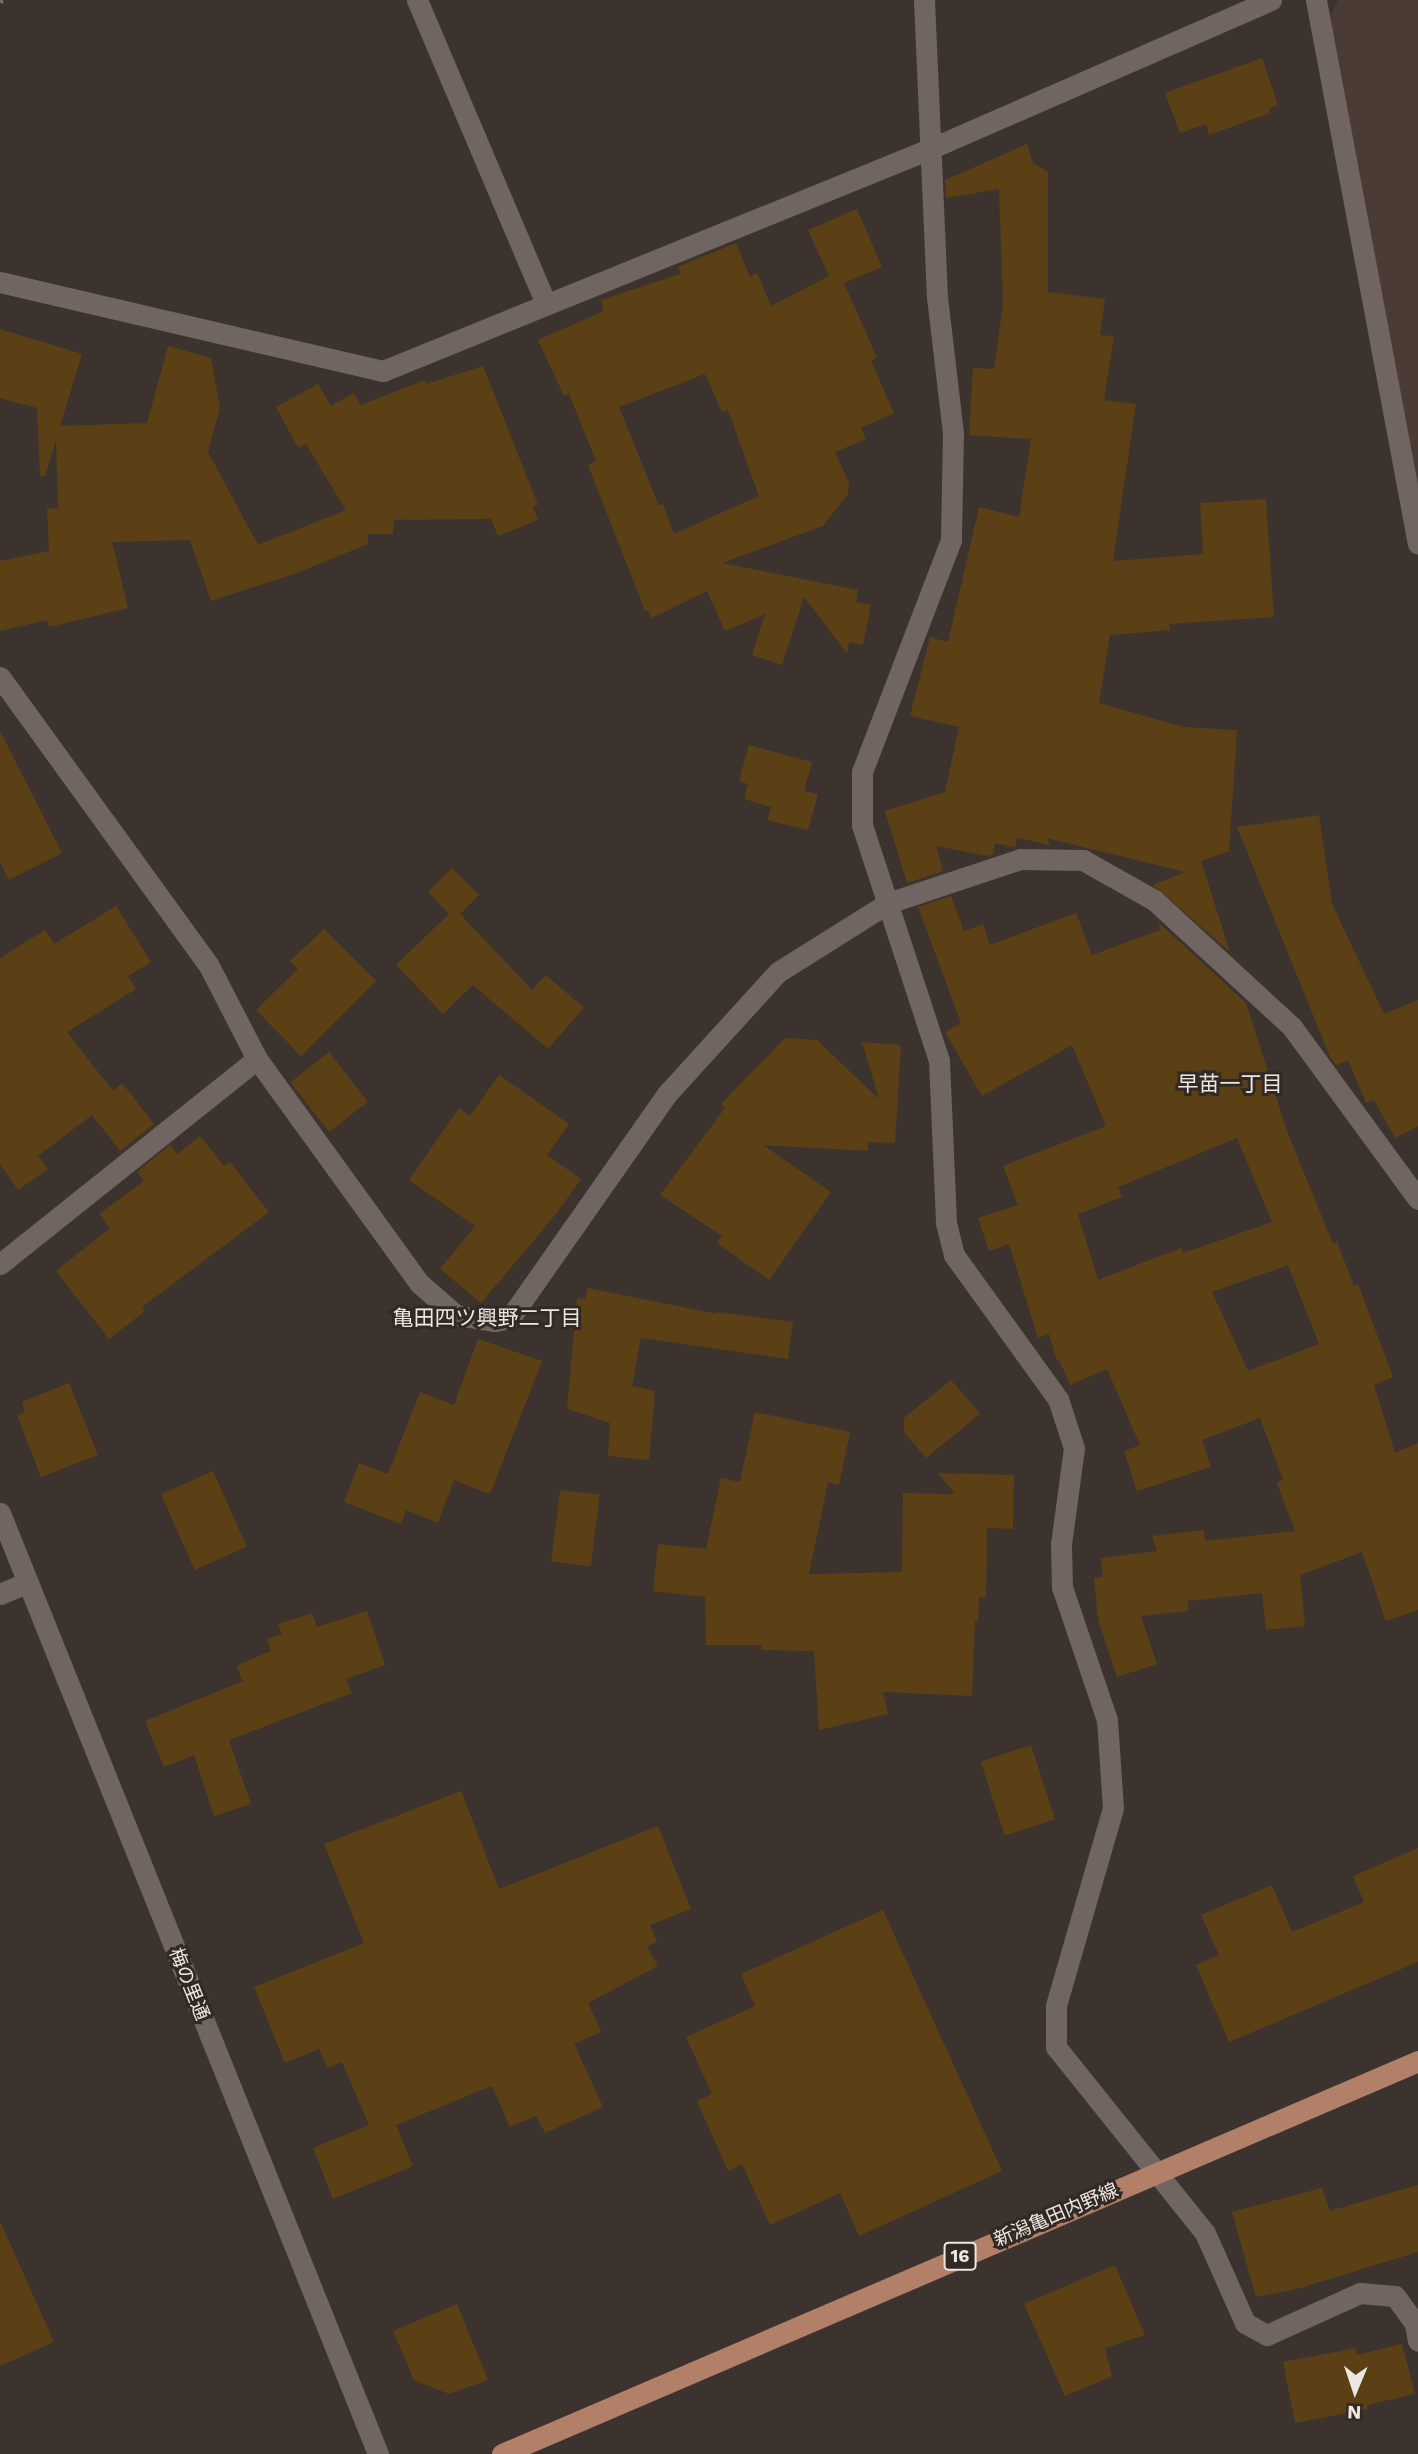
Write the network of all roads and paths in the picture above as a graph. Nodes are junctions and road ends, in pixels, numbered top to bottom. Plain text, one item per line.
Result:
1 (417, 0) edge
2 (924, 0) edge
3 (1271, 0) edge
4 (1316, 0) edge
5 (932, 148) junction
6 (0, 282) edge
7 (546, 304) junction
8 (1418, 544) edge
9 (0, 677) edge
10 (888, 903) junction
11 (257, 1059) junction
12 (1418, 1199) edge
13 (0, 1264) edge
14 (0, 1513) edge
15 (28, 1582) junction
16 (0, 1594) edge
17 (1418, 2061) edge
18 (1156, 2172) junction
19 (1418, 2340) edge
20 (378, 2454) edge
21 (502, 2454) edge

1 - 7 street
2 - 5 street
3 - 5 street
4 - 8 street
5 - 7 street
5 - 10 street
6 - 7 street
9 - 11 street
10 - 11 street
10 - 12 street
10 - 18 street
11 - 13 street
14 - 15 street, 梅の里通
15 - 16 street
15 - 20 street, 梅の里通
17 - 18 main road, 新潟亀田内野線 / 16
18 - 19 street
18 - 21 main road, 新潟亀田内野線 / 16

